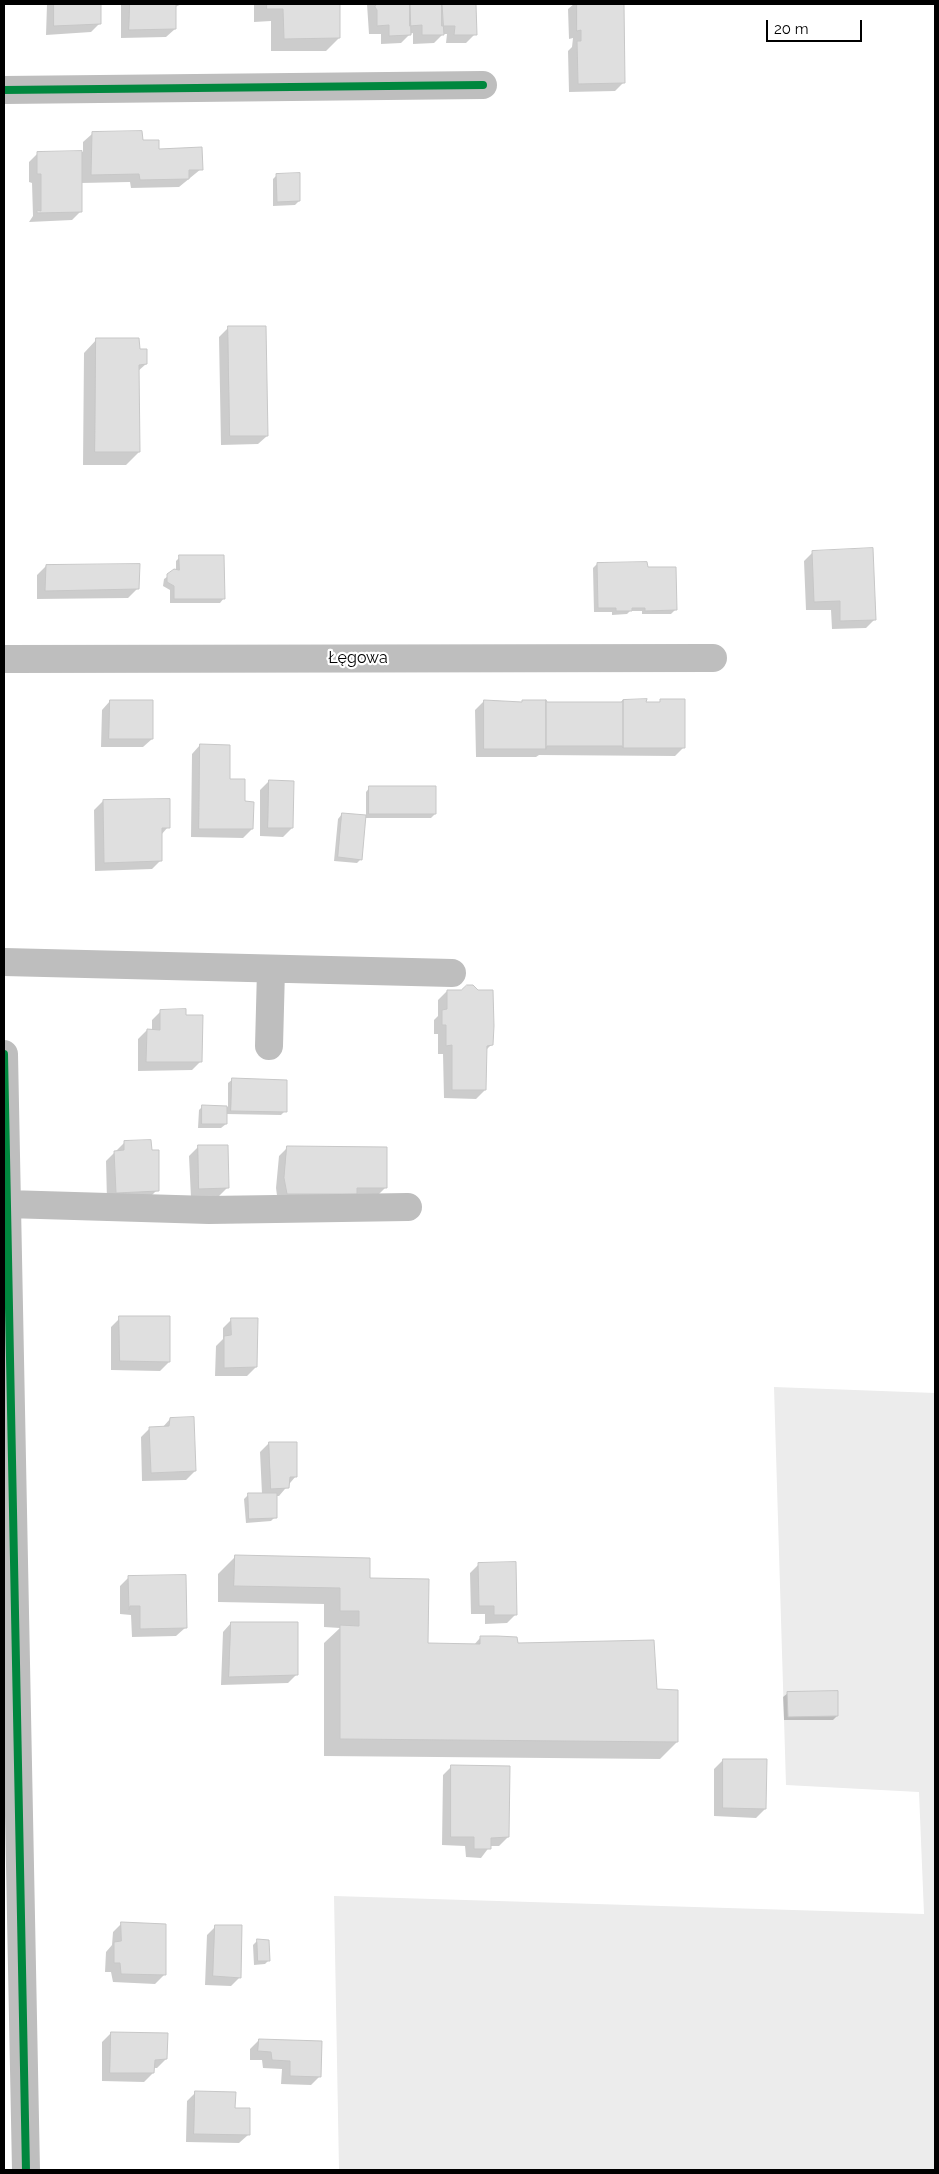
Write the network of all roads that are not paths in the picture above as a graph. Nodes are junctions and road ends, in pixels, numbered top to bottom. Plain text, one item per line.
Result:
1 (483, 84) dead end
2 (4, 90) edge
3 (713, 658) dead end
4 (4, 660) edge
5 (4, 962) edge
6 (271, 970) junction
7 (452, 973) dead end
8 (269, 1046) dead end
9 (4, 1054) edge
10 (7, 1204) junction
11 (408, 1207) dead end
12 (9, 1566) edge
13 (12, 1905) edge
14 (26, 2170) edge

1 - 2 street
3 - 4 street, Łęgowa
5 - 6 street
6 - 7 street
6 - 8 street
9 - 10 street
10 - 11 street
10 - 12 street
12 - 13 street
13 - 14 street

